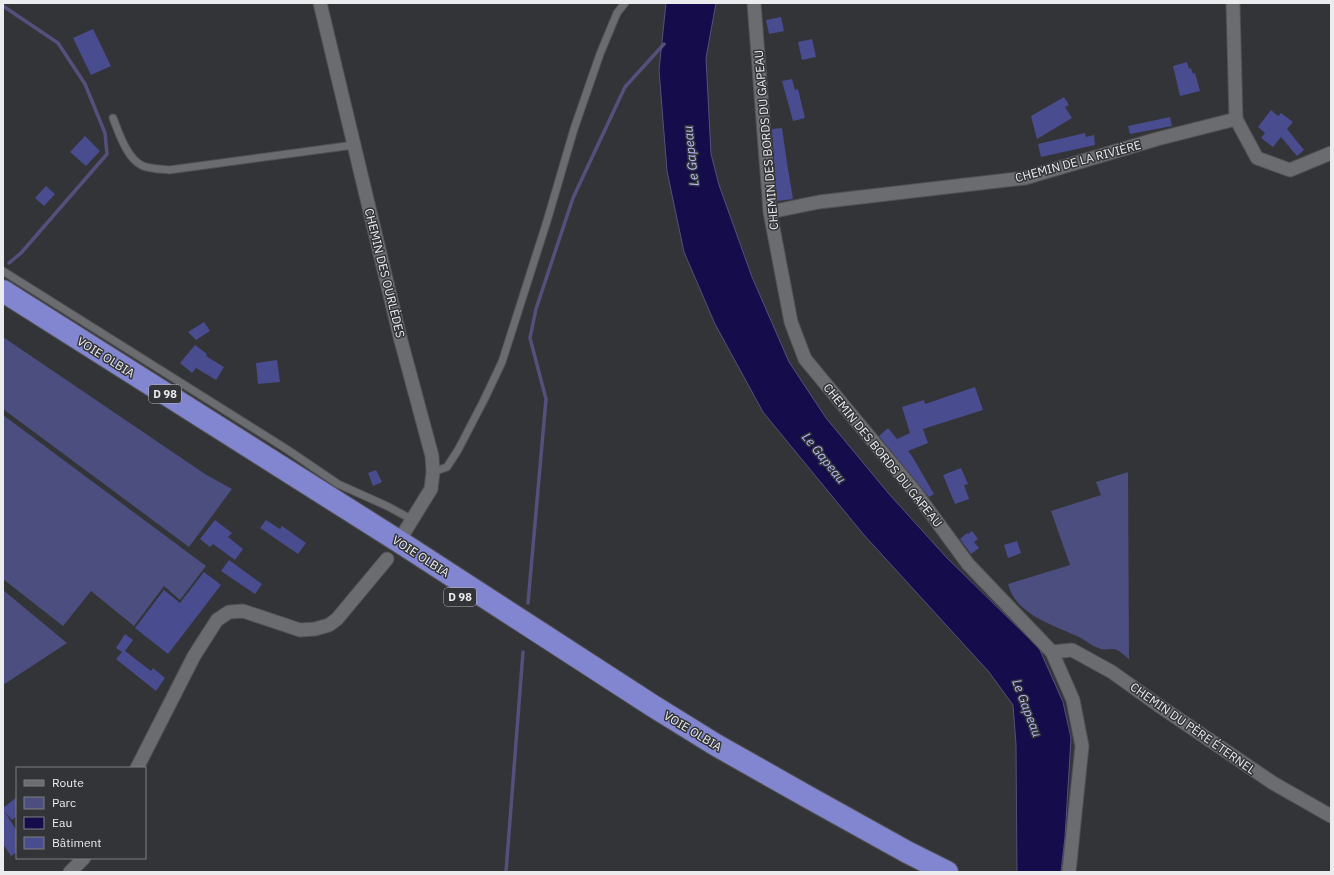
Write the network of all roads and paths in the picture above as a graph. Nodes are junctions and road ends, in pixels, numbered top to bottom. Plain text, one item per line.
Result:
1 (320, 3) edge
2 (625, 3) edge
3 (754, 3) edge
4 (1233, 3) edge
5 (113, 118) dead end
6 (1236, 119) junction
7 (354, 145) junction
8 (1331, 153) edge
9 (770, 212) junction
10 (3, 271) edge
11 (3, 291) edge
12 (3, 303) edge
13 (433, 472) junction
14 (413, 520) junction
15 (402, 536) dead end
16 (387, 558) dead end
17 (1052, 652) junction
18 (138, 767) edge
19 (1331, 816) edge
20 (83, 859) edge
21 (70, 872) edge
22 (928, 872) edge
23 (947, 872) edge
24 (1069, 872) edge

1 - 7 street, CHEMIN DES OURLÈDES
2 - 13 lane
3 - 9 street, CHEMIN DES BORDS DU GAPEAU
4 - 6 street
5 - 7 lane
6 - 8 street
6 - 9 street, CHEMIN DE LA RIVIÈRE
7 - 13 street, CHEMIN DES OURLÈDES
9 - 17 street, CHEMIN DES BORDS DU GAPEAU
10 - 14 lane
11 - 23 highway, VOIE OLBIA / D 98
12 - 22 highway, VOIE OLBIA / D 98
13 - 14 street, CHEMIN DES OURLÈDES
14 - 15 street, CHEMIN DES OURLÈDES
16 - 18 street
17 - 19 street, CHEMIN DU PÈRE ÉTERNEL
17 - 24 street, CHEMIN DES BORDS DU GAPEAU
20 - 21 street

